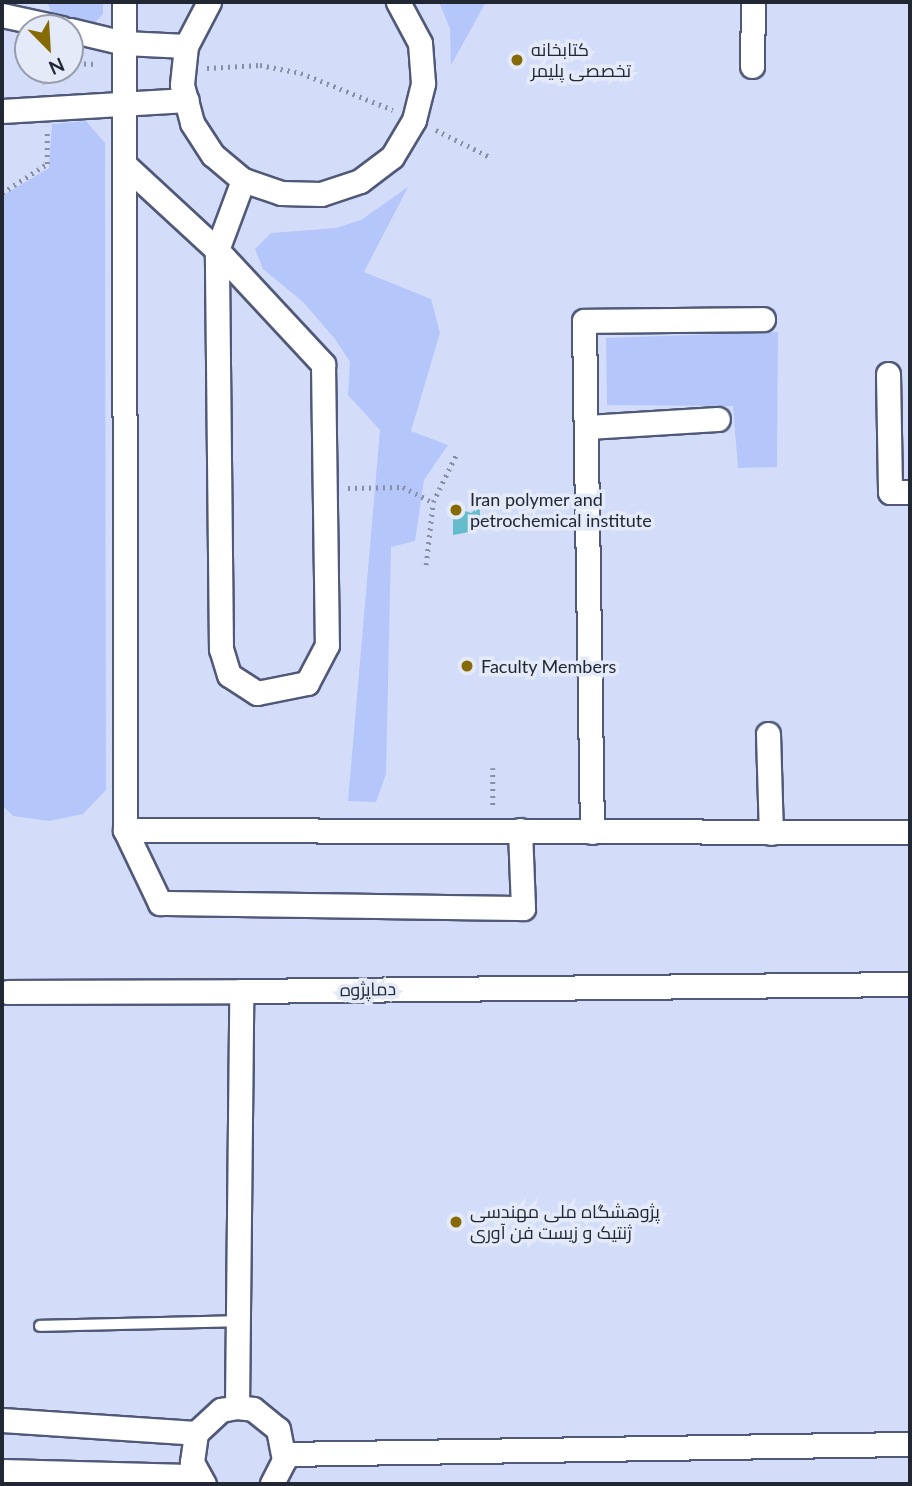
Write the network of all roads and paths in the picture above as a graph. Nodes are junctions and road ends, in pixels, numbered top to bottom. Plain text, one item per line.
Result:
1 (124, 2) edge
2 (209, 2) edge
3 (398, 2) edge
4 (753, 2) edge
5 (84, 33) edge
6 (124, 43) junction
7 (185, 57) junction
8 (84, 64) edge
9 (125, 66) junction
10 (752, 66) dead end
11 (187, 100) junction
12 (125, 103) junction
13 (47, 110) junction
14 (2, 111) edge
15 (414, 120) junction
16 (490, 157) dead end
17 (126, 166) junction
18 (243, 180) junction
19 (2, 193) edge
20 (217, 250) junction
21 (763, 319) dead end
22 (888, 374) dead end
23 (718, 419) dead end
24 (587, 427) junction
25 (457, 453) dead end
26 (347, 488) dead end
27 (910, 492) edge
28 (433, 502) junction
29 (426, 565) dead end
30 (768, 734) dead end
31 (493, 768) dead end
32 (493, 829) junction
33 (125, 830) junction
34 (520, 830) junction
35 (592, 832) junction
36 (910, 832) edge
37 (771, 833) junction
38 (910, 984) edge
39 (241, 991) junction
40 (8, 992) dead end
41 (240, 1321) junction
42 (40, 1326) dead end
43 (237, 1407) junction
44 (2, 1420) edge
45 (196, 1433) junction
46 (910, 1444) edge
47 (284, 1454) junction
48 (2, 1471) edge
49 (201, 1480) edge
50 (272, 1484) edge

1 - 6 street
2 - 7 street
3 - 15 street
4 - 10 street
5 - 6 street
6 - 7 street
6 - 9 street
7 - 11 street
7 - 15 path
8 - 9 path
9 - 12 street
11 - 12 street
11 - 18 street
12 - 13 street
12 - 17 street
13 - 14 street
13 - 19 path
15 - 16 path
15 - 18 street
17 - 20 street
17 - 33 street
18 - 20 street
20 - 20 street
21 - 24 street
22 - 27 street
23 - 24 street
24 - 35 street
25 - 28 path
26 - 28 path
28 - 29 path
30 - 37 street
31 - 32 path
32 - 33 street
32 - 34 street
33 - 34 street
34 - 35 street
35 - 37 street
36 - 37 street
38 - 39 street, دماپژوه
39 - 40 street, دماپژوه
39 - 41 street
41 - 42 lane
41 - 43 street
43 - 45 street
43 - 47 street
44 - 45 street
45 - 49 street
46 - 47 street
47 - 50 street
48 - 49 street

